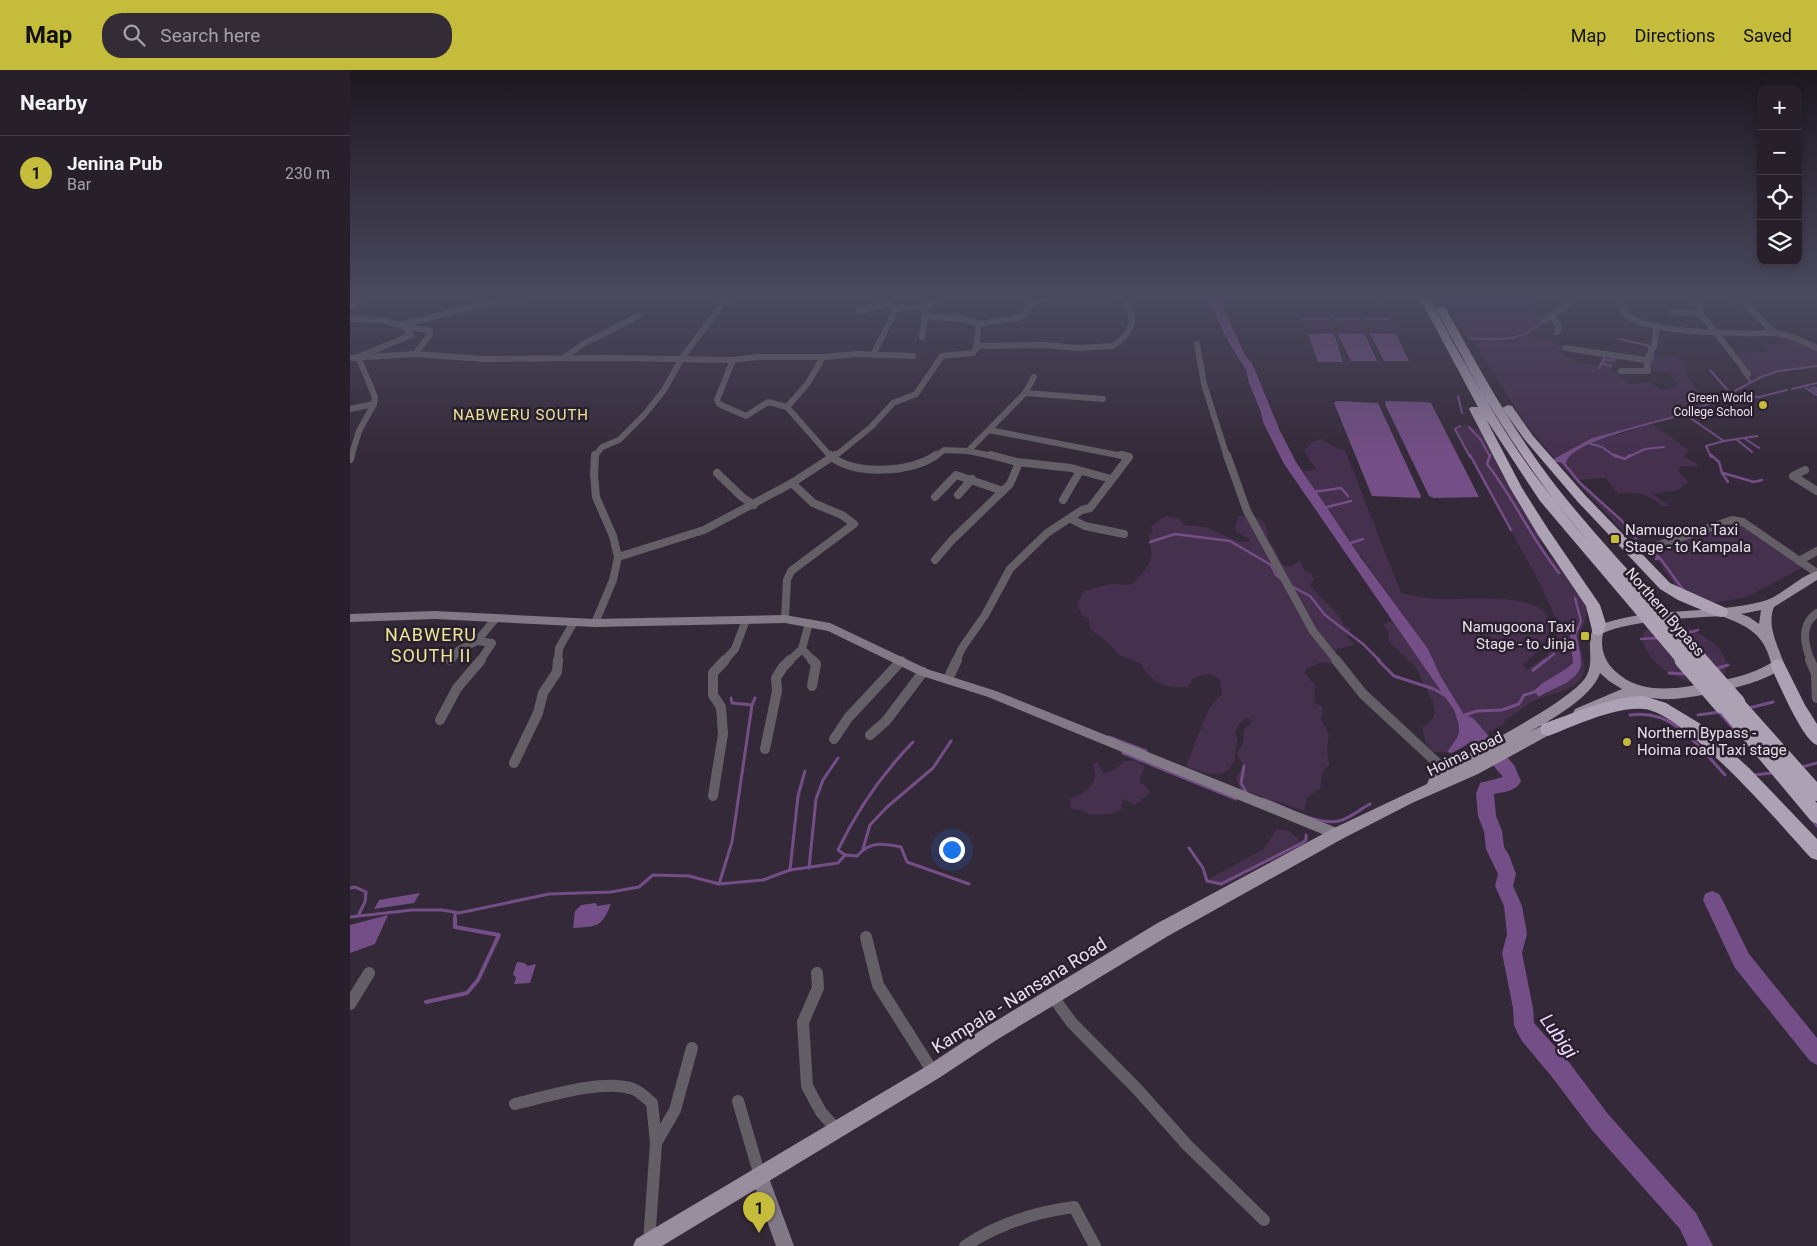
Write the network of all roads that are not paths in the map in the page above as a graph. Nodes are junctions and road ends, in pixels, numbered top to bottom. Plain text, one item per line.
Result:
1 (375, 350) edge
2 (418, 350) edge
3 (575, 350) edge
4 (688, 350) edge
5 (877, 350) edge
6 (974, 350) edge
7 (1198, 350) edge
8 (1451, 350) edge
9 (1464, 350) edge
10 (1578, 350) edge
11 (1652, 350) edge
12 (1728, 350) edge
13 (415, 354) junction
14 (873, 355) junction
15 (913, 356) dead end
16 (823, 357) junction
17 (353, 358) edge
18 (564, 358) junction
19 (682, 358) junction
20 (1456, 359) junction
21 (733, 360) junction
22 (1470, 360) junction
23 (1646, 360) junction
24 (1621, 371) dead end
25 (1748, 374) dead end
26 (1034, 377) dead end
27 (1025, 394) junction
28 (1103, 399) dead end
29 (374, 404) junction
30 (788, 406) junction
31 (350, 409) edge
32 (989, 430) junction
33 (968, 451) junction
34 (832, 458) junction
35 (350, 459) edge
36 (1017, 462) junction
37 (1805, 470) dead end
38 (1080, 471) junction
39 (717, 473) dead end
40 (1111, 479) junction
41 (972, 480) junction
42 (792, 483) junction
43 (1003, 491) junction
44 (1817, 491) edge
45 (958, 495) dead end
46 (935, 497) dead end
47 (1063, 500) dead end
48 (754, 505) junction
49 (1071, 520) junction
50 (1124, 534) dead end
51 (1656, 546) dead end
52 (1817, 551) edge
53 (618, 558) junction
54 (935, 560) dead end
55 (1799, 561) junction
56 (1817, 574) edge
57 (1769, 604) junction
58 (1646, 608) junction
59 (1724, 612) junction
60 (1817, 613) edge
61 (350, 618) edge
62 (496, 618) junction
63 (785, 619) junction
64 (746, 620) junction
65 (574, 622) junction
66 (595, 622) junction
67 (809, 623) junction
68 (1598, 630) junction
69 (1767, 637) junction
70 (477, 641) junction
71 (802, 649) junction
72 (1598, 659) junction
73 (450, 661) dead end
74 (901, 661) junction
75 (1778, 666) junction
76 (923, 672) junction
77 (1817, 676) edge
78 (948, 680) junction
79 (812, 686) dead end
80 (1650, 692) junction
81 (1817, 698) edge
82 (1729, 704) junction
83 (440, 720) dead end
84 (1544, 724) junction
85 (870, 736) dead end
86 (1817, 738) edge
87 (834, 739) dead end
88 (764, 750) dead end
89 (514, 763) dead end
90 (1447, 772) junction
91 (1749, 780) junction
92 (1424, 791) junction
93 (1817, 794) edge
94 (713, 796) dead end
95 (1817, 816) edge
96 (1337, 834) junction
97 (1817, 852) edge
98 (866, 937) dead end
99 (369, 973) dead end
100 (817, 973) dead end
101 (1053, 997) junction
102 (350, 1004) edge
103 (692, 1048) dead end
104 (933, 1072) junction
105 (738, 1101) dead end
106 (515, 1104) dead end
107 (836, 1129) junction
108 (656, 1143) junction
109 (760, 1176) junction
110 (1264, 1220) dead end
111 (646, 1244) edge
112 (785, 1246) edge
113 (965, 1246) edge
114 (1095, 1246) edge

1 - 17 street
2 - 13 street
3 - 18 street
4 - 19 street
5 - 14 street
6 - 34 street
7 - 90 street
8 - 20 highway, Northern Bypass
9 - 22 highway, Northern Bypass
10 - 23 street
11 - 23 street
12 - 25 street
13 - 17 street
13 - 18 street
14 - 15 street
14 - 16 street
16 - 21 street
16 - 30 street
17 - 29 street
18 - 19 street
19 - 21 street
19 - 53 street
20 - 58 highway, Northern Bypass
20 - 68 highway
21 - 30 street
22 - 58 highway, Northern Bypass
22 - 59 highway
23 - 24 street
26 - 27 street
27 - 28 street
27 - 32 street
29 - 31 street
29 - 35 street
30 - 34 street
32 - 33 street
32 - 40 street
33 - 34 street
33 - 36 street
34 - 42 street
36 - 38 street
36 - 43 street
37 - 44 street
38 - 40 street
38 - 47 street
39 - 48 street
40 - 49 street
41 - 43 street
41 - 45 street
41 - 46 street
42 - 48 street
42 - 63 street
43 - 54 street
48 - 53 street
49 - 50 street
49 - 78 street
51 - 55 street
52 - 55 street
53 - 66 street
55 - 56 street
56 - 57 main road
57 - 59 main road
57 - 69 main road
58 - 82 highway, Northern Bypass, bridge
59 - 68 main road
59 - 69 main road
60 - 77 street
61 - 62 street
62 - 65 street
62 - 70 street
63 - 64 street
63 - 67 street
64 - 66 street
64 - 94 street
65 - 66 street
65 - 89 street
67 - 71 street
67 - 74 street
68 - 72 main road
69 - 75 main road
70 - 73 street
70 - 83 street
71 - 79 street
71 - 88 street
72 - 80 main road
72 - 84 main road
74 - 76 street
74 - 87 street
75 - 80 main road, Hoima Road
75 - 86 highway
76 - 78 street
76 - 85 street
77 - 81 street
78 - 96 street
80 - 84 main road, Hoima Road
80 - 91 highway
82 - 93 highway, Northern Bypass
82 - 95 highway, Northern Bypass
84 - 90 main road, Hoima Road
84 - 91 highway
84 - 92 main road, Hoima Road
90 - 92 main road, Hoima Road
91 - 97 highway
92 - 96 main road, Kampala - Nansana Road
96 - 101 main road, Kampala - Nansana Road
98 - 104 street
99 - 102 street
100 - 107 street
101 - 104 main road, Kampala - Nansana Road
101 - 110 street
103 - 108 street
104 - 107 main road, Kampala - Nansana Road
105 - 109 street
106 - 108 street
107 - 109 main road, Kampala - Nansana Road
108 - 111 street
109 - 111 main road, Kampala - Nansana Road
109 - 112 street
113 - 114 street

